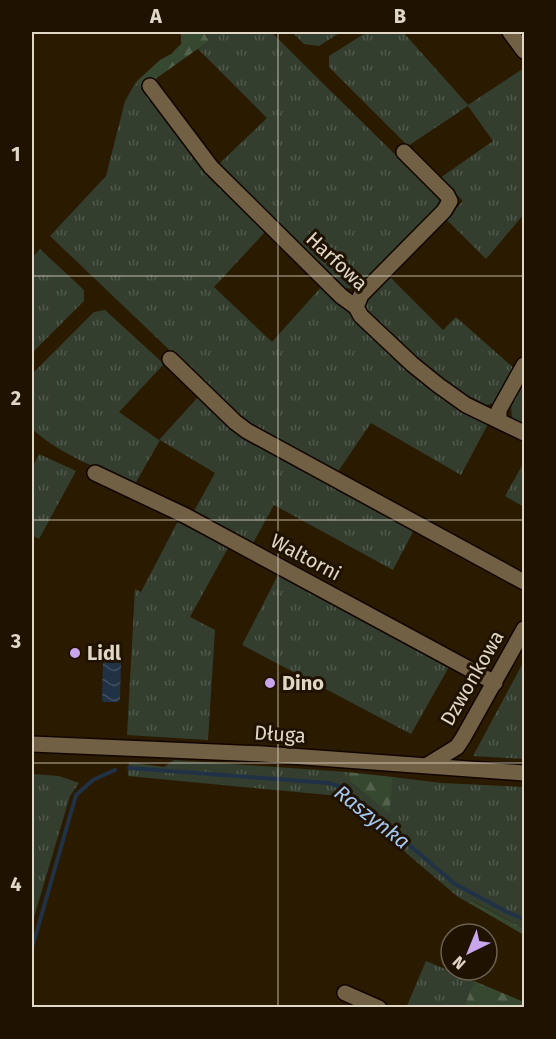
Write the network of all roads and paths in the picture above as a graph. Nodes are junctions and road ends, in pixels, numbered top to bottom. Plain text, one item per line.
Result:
1 (510, 32) edge
2 (525, 51) edge
3 (150, 86) dead end
4 (404, 152) dead end
5 (356, 307) junction
6 (170, 359) dead end
7 (525, 366) edge
8 (499, 421) junction
9 (525, 433) edge
10 (95, 473) dead end
11 (525, 582) edge
12 (525, 629) edge
13 (495, 683) junction
14 (32, 744) edge
15 (426, 766) junction
16 (525, 772) edge
17 (345, 993) dead end
18 (379, 1008) edge

1 - 2 street
3 - 5 street, Harfowa
4 - 5 street
5 - 8 street, Harfowa
6 - 11 street
7 - 8 street
8 - 9 street, Harfowa
10 - 13 street, Waltorni
12 - 13 street, Dzwonkowa
13 - 15 street, Dzwonkowa
14 - 15 street, Długa
15 - 16 street, Długa
17 - 18 street

